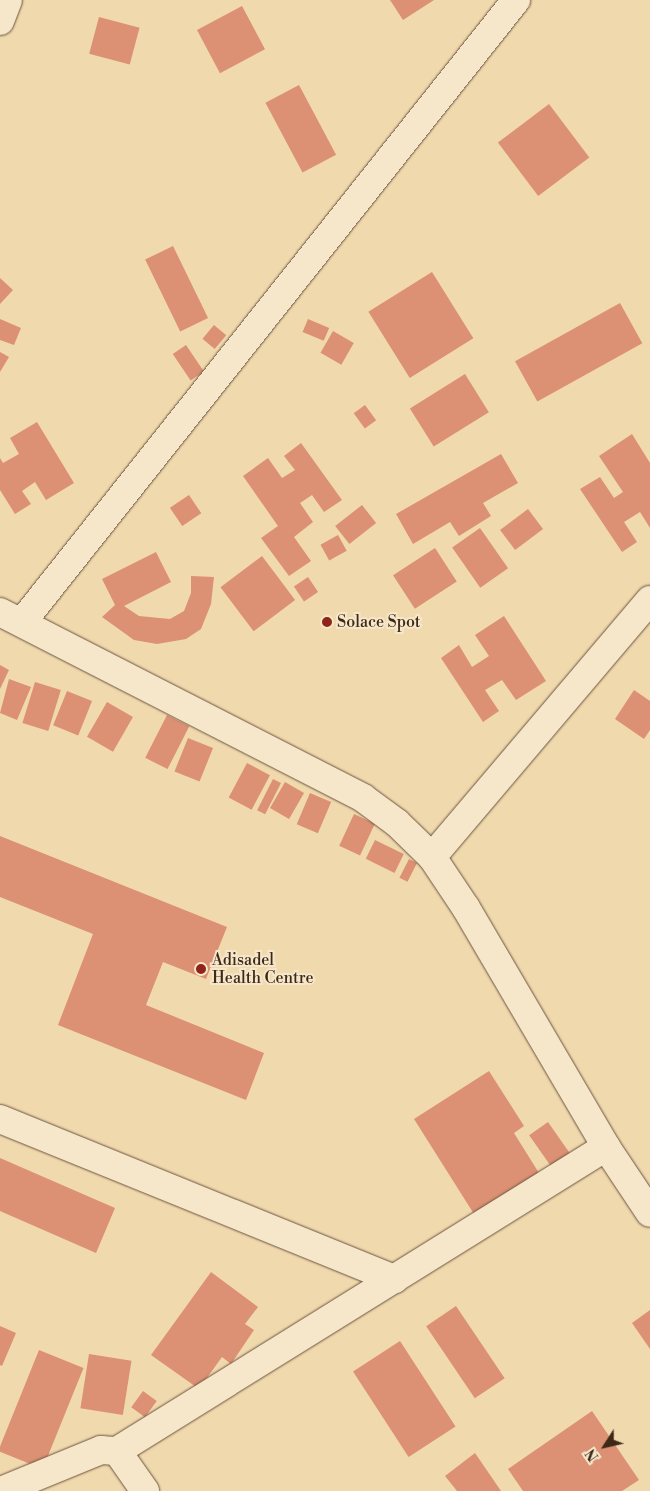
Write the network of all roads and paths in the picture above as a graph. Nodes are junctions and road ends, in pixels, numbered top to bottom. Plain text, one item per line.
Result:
1 (8, 0) edge
2 (516, 0) edge
3 (0, 21) edge
4 (650, 600) edge
5 (12, 617) edge
6 (432, 857) junction
7 (0, 1119) edge
8 (606, 1147) junction
9 (650, 1213) edge
10 (395, 1279) junction
11 (117, 1451) junction
12 (1, 1491) edge
13 (146, 1491) edge

1 - 3 street
2 - 5 street
4 - 6 street
5 - 6 street
6 - 8 street
7 - 10 street
8 - 9 street
8 - 10 street
10 - 11 street
11 - 12 street
11 - 13 street

